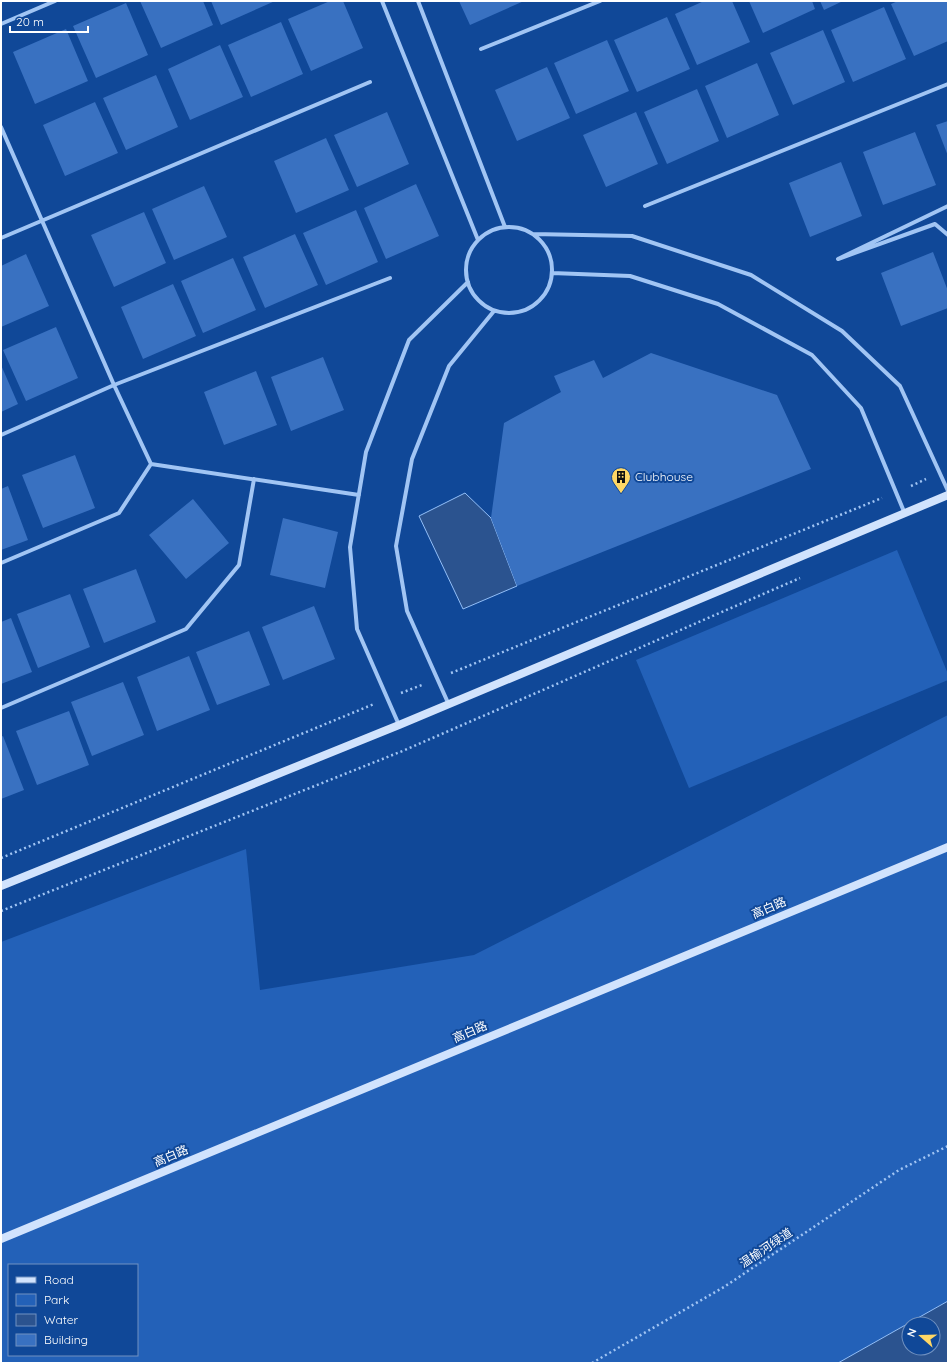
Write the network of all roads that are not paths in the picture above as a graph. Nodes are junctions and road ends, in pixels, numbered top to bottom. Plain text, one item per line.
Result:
1 (55, 1) edge
2 (382, 1) edge
3 (418, 1) edge
4 (600, 1) edge
5 (1, 24) edge
6 (481, 49) dead end
7 (370, 82) dead end
8 (948, 84) edge
9 (1, 126) edge
10 (645, 206) dead end
11 (948, 206) edge
12 (42, 221) junction
13 (505, 227) junction
14 (533, 234) junction
15 (948, 235) edge
16 (1, 238) edge
17 (478, 240) junction
18 (552, 273) junction
19 (390, 278) dead end
20 (468, 282) junction
21 (494, 311) junction
22 (114, 385) junction
23 (1, 435) edge
24 (151, 464) junction
25 (254, 479) junction
26 (948, 491) edge
27 (359, 495) junction
28 (948, 495) edge
29 (905, 514) junction
30 (1, 563) edge
31 (449, 704) junction
32 (1, 708) edge
33 (399, 725) junction
34 (948, 847) edge
35 (1, 886) edge
36 (1, 1239) edge

1 - 5 street
2 - 17 street
3 - 13 street
4 - 6 street
7 - 12 street
8 - 10 street
9 - 12 street
11 - 15 street
12 - 16 street
12 - 22 street
13 - 14 street
13 - 17 street
14 - 18 street
14 - 26 street
17 - 20 street
18 - 21 street
18 - 29 street
19 - 22 street
20 - 21 street
20 - 27 street
21 - 31 street
22 - 23 street
22 - 24 street
24 - 25 street
24 - 30 street
25 - 27 street
25 - 32 street
27 - 33 street
28 - 29 street
29 - 31 street
31 - 33 street
33 - 35 street
34 - 36 street, 高白路

